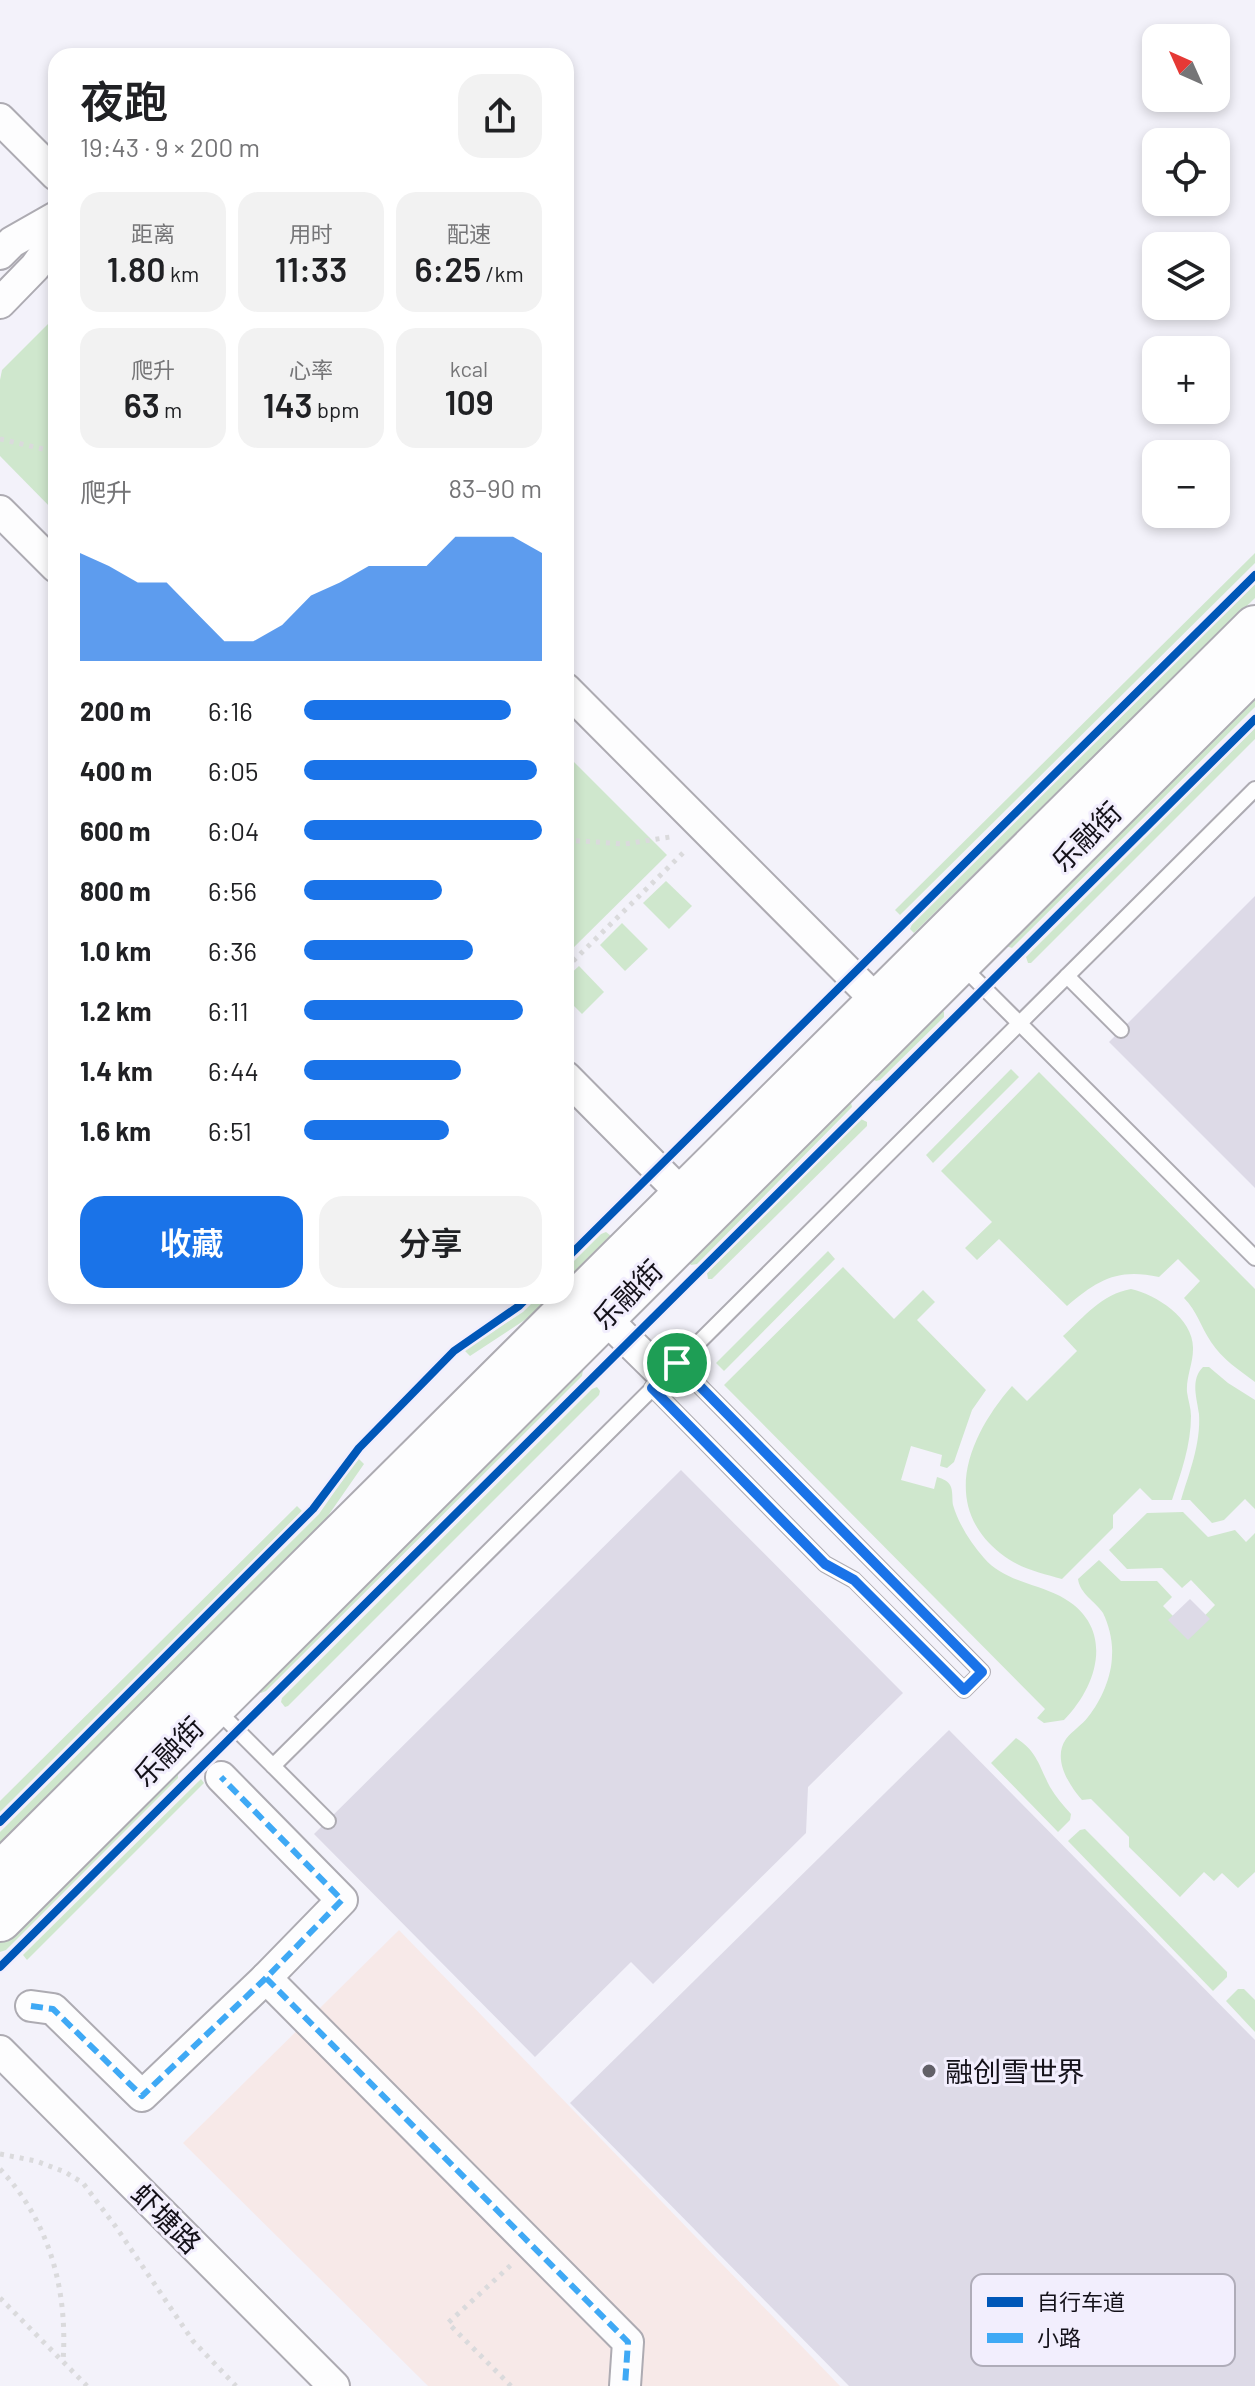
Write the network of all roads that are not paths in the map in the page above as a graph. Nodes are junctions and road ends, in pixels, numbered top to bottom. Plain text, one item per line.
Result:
1 (0, 119) edge
2 (48, 167) edge
3 (48, 222) edge
4 (48, 249) edge
5 (0, 254) edge
6 (0, 303) edge
7 (0, 511) edge
8 (48, 559) edge
9 (1255, 627) edge
10 (1255, 668) edge
11 (574, 697) edge
12 (1255, 789) edge
13 (959, 963) junction
14 (1067, 976) junction
15 (888, 1012) junction
16 (1020, 1022) junction
17 (1121, 1030) dead end
18 (574, 1085) edge
19 (694, 1206) junction
20 (1255, 1258) edge
21 (604, 1317) junction
22 (664, 1376) junction
23 (202, 1695) junction
24 (273, 1766) junction
25 (221, 1777) dead end
26 (328, 1821) dead end
27 (0, 1874) edge
28 (0, 1920) edge
29 (266, 1978) junction
30 (31, 2006) dead end
31 (0, 2051) edge
32 (334, 2386) edge
33 (625, 2386) edge

1 - 2 street
3 - 5 street
4 - 6 street
7 - 8 street
9 - 15 street, 乐融街
10 - 13 street, 乐融街
11 - 15 street
12 - 14 lane
13 - 15 street, 乐融街
13 - 16 lane
14 - 16 lane
14 - 17 lane
15 - 19 street, 乐融街
16 - 20 lane
16 - 22 lane
18 - 19 street
19 - 21 street, 乐融街
19 - 23 street, 乐融街
21 - 22 street
21 - 23 street, 乐融街
22 - 22 lane
22 - 24 lane
23 - 24 lane
23 - 27 street, 乐融街
23 - 28 street, 乐融街
24 - 26 lane
25 - 29 street
29 - 30 street
29 - 33 street
31 - 32 street, 虾塘路

